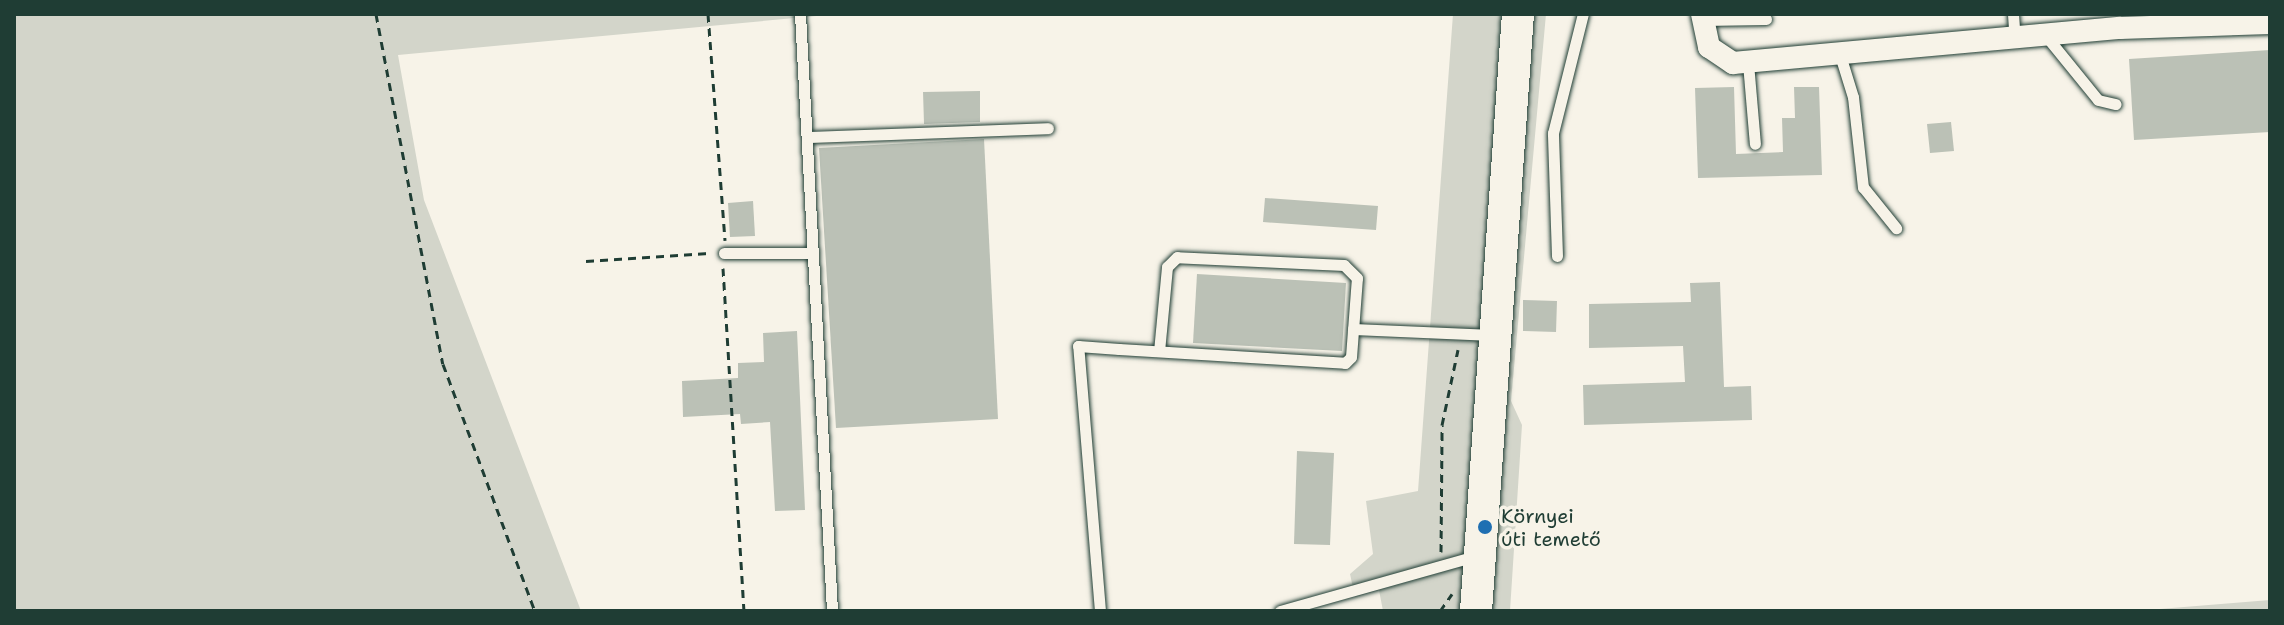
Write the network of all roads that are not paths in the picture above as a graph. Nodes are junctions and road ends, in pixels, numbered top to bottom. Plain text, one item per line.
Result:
1 (800, 14) edge
2 (1518, 14) edge
3 (1583, 14) edge
4 (2013, 14) edge
5 (1702, 17) edge
6 (1766, 19) dead end
7 (2270, 23) edge
8 (2046, 36) junction
9 (2015, 40) junction
10 (1840, 55) junction
11 (1748, 63) junction
12 (2116, 104) dead end
13 (1048, 128) dead end
14 (808, 137) junction
15 (1755, 144) dead end
16 (1896, 228) dead end
17 (724, 253) road end
18 (812, 253) junction
19 (1557, 256) dead end
20 (1353, 329) junction
21 (1482, 334) junction
22 (1159, 351) junction
23 (1480, 555) junction
24 (832, 611) edge
25 (1100, 611) edge
26 (1280, 611) edge
27 (1476, 611) edge

1 - 14 lane
2 - 21 main road
3 - 19 lane
4 - 9 lane
5 - 6 lane
5 - 11 street
7 - 8 street
8 - 9 street
8 - 12 lane
9 - 10 street
10 - 11 street
10 - 16 lane
11 - 15 lane
13 - 14 lane
14 - 18 lane
17 - 18 lane
18 - 24 lane
20 - 21 lane
20 - 22 lane
20 - 22 lane
21 - 23 main road
22 - 25 lane
23 - 26 lane
23 - 27 main road

